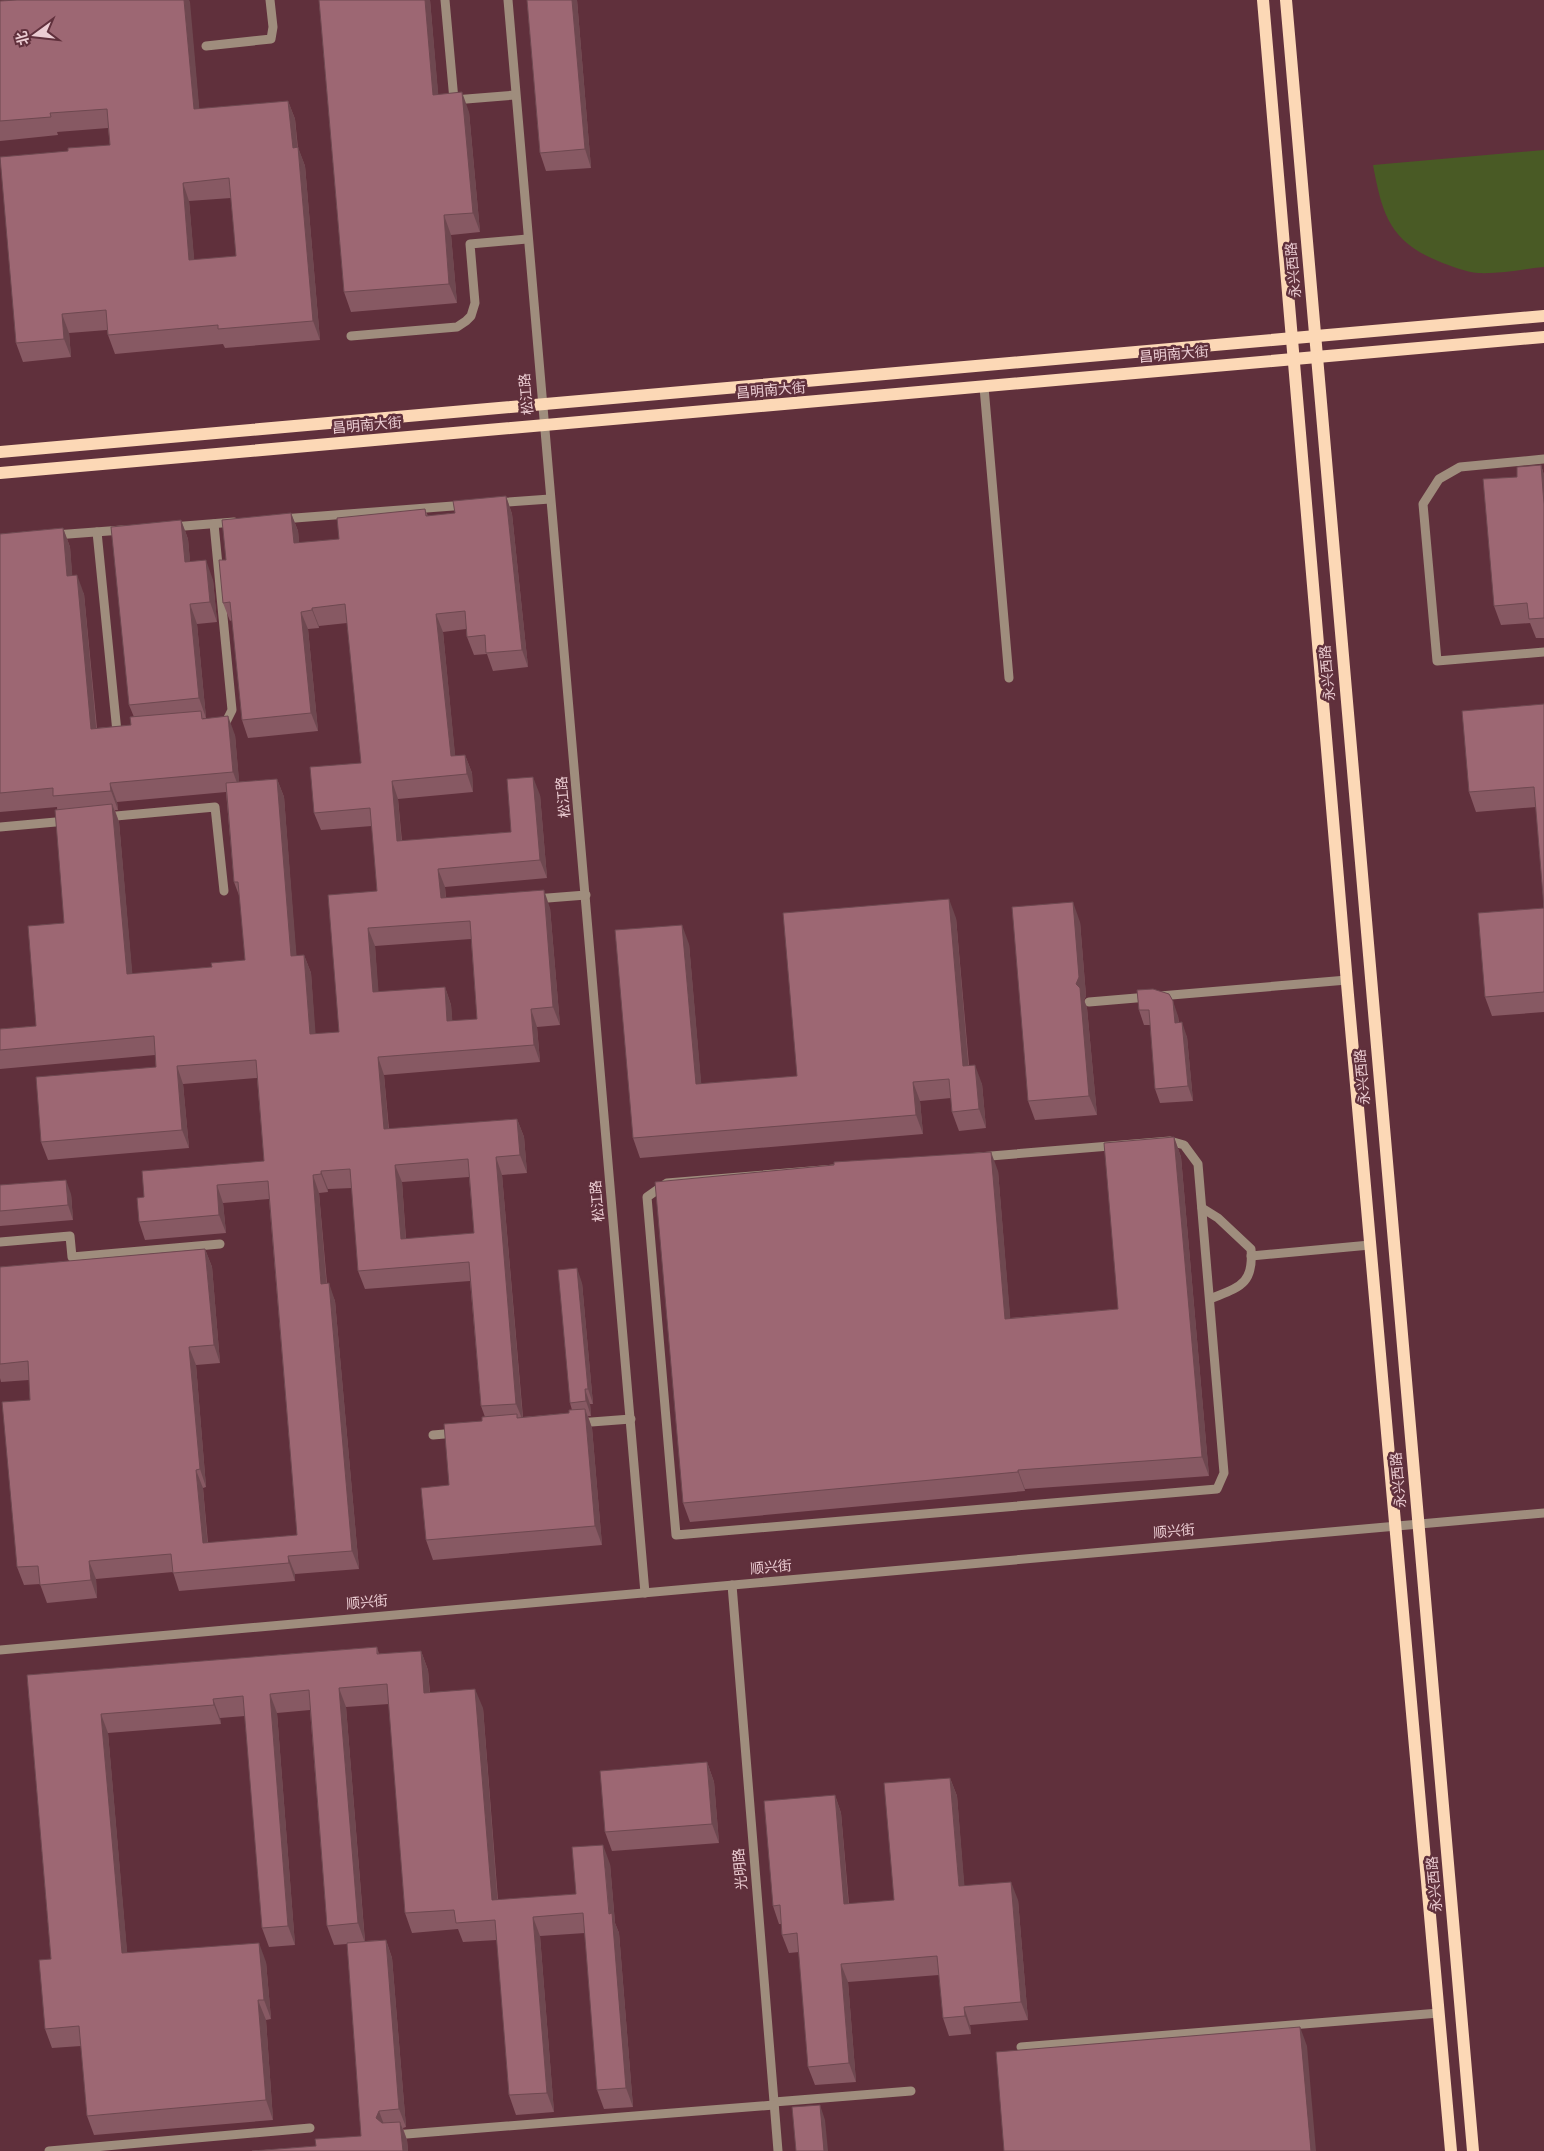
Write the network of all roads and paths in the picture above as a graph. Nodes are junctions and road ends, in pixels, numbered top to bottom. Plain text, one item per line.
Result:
1 (270, 0) edge
2 (445, 0) edge
3 (508, 0) edge
4 (1263, 0) edge
5 (1286, 0) edge
6 (206, 46) dead end
7 (515, 95) junction
8 (527, 240) junction
9 (1544, 316) edge
10 (351, 336) dead end
11 (1314, 336) junction
12 (1544, 337) edge
13 (1292, 338) junction
14 (1316, 358) junction
15 (1294, 359) junction
16 (984, 387) junction
17 (542, 405) junction
18 (544, 426) junction
19 (0, 452) edge
20 (1544, 459) edge
21 (0, 473) edge
22 (550, 499) junction
23 (491, 503) edge
24 (481, 504) edge
25 (273, 519) edge
26 (244, 521) edge
27 (214, 524) junction
28 (165, 527) edge
29 (136, 529) edge
30 (97, 532) junction
31 (49, 536) edge
32 (1544, 652) edge
33 (1009, 678) dead end
34 (208, 724) edge
35 (135, 730) edge
36 (98, 818) edge
37 (78, 820) edge
38 (0, 827) edge
39 (224, 891) dead end
40 (586, 896) junction
41 (521, 900) edge
42 (1347, 980) junction
43 (1089, 1002) dead end
44 (1202, 1208) junction
45 (0, 1242) edge
46 (220, 1244) dead end
47 (1370, 1245) junction
48 (1251, 1256) junction
49 (1210, 1300) junction
50 (631, 1419) junction
51 (572, 1424) edge
52 (463, 1432) edge
53 (433, 1435) dead end
54 (1544, 1513) edge
55 (1418, 1524) junction
56 (1396, 1526) junction
57 (732, 1585) junction
58 (646, 1593) junction
59 (0, 1650) edge
60 (1439, 2013) junction
61 (1021, 2047) dead end
62 (911, 2091) dead end
63 (774, 2104) junction
64 (310, 2128) dead end
65 (388, 2135) edge
66 (49, 2151) edge
67 (778, 2151) edge
68 (1451, 2151) edge
69 (1473, 2151) edge

1 - 6 street
2 - 7 street
3 - 7 street, 松江路
4 - 13 main road, 永兴西路
5 - 11 main road, 永兴西路
7 - 8 street, 松江路
8 - 10 street
8 - 17 street, 松江路
9 - 11 main road, 昌明南大街
11 - 13 main road, 昌明南大街
11 - 14 main road, 永兴西路
12 - 14 main road, 昌明南大街
13 - 15 main road, 永兴西路
13 - 17 main road, 昌明南大街
14 - 15 main road, 昌明南大街
14 - 55 main road, 永兴西路
15 - 16 main road, 昌明南大街
15 - 42 main road, 永兴西路
16 - 18 main road, 昌明南大街
16 - 33 street
17 - 18 street, 松江路
17 - 19 main road, 昌明南大街
18 - 21 main road, 昌明南大街
18 - 22 street, 松江路
20 - 32 street
22 - 23 street
22 - 40 street, 松江路
24 - 25 street
26 - 27 street
27 - 28 street
27 - 34 street
29 - 30 street
30 - 31 street
30 - 35 street
36 - 39 street
37 - 38 street
40 - 41 street
40 - 50 street, 松江路
42 - 43 street
42 - 47 main road, 永兴西路
44 - 48 street
44 - 49 street
44 - 49 street
45 - 46 street
47 - 48 street
47 - 56 main road, 永兴西路
48 - 49 street
50 - 51 street
50 - 58 street, 松江路
52 - 53 street
54 - 55 street, 顺兴街
55 - 56 street, 顺兴街
55 - 69 main road, 永兴西路
56 - 57 street, 顺兴街
56 - 60 main road, 永兴西路
57 - 58 street, 顺兴街
57 - 63 street, 光明路
58 - 59 street, 顺兴街
60 - 61 street
60 - 68 main road, 永兴西路
62 - 63 street
63 - 65 street
63 - 67 street, 光明路
64 - 66 street

